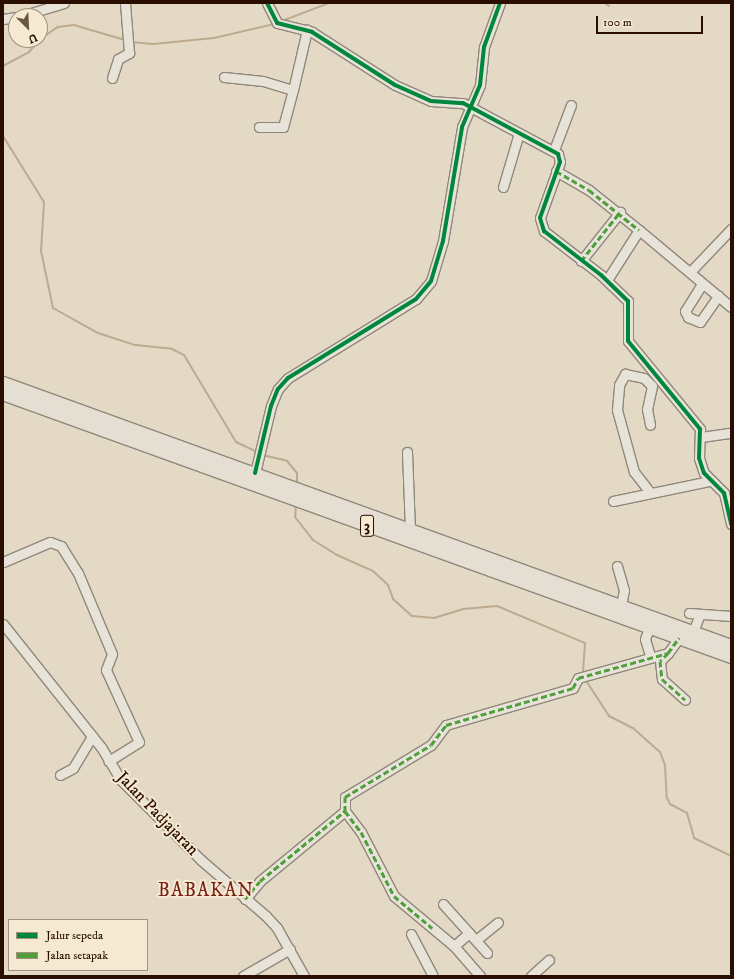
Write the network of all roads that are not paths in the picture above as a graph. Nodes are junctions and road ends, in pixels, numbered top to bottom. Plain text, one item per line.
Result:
1 (63, 3) edge
2 (126, 3) edge
3 (267, 3) edge
4 (500, 3) edge
5 (47, 8) edge
6 (307, 30) junction
7 (224, 77) dead end
8 (112, 78) dead end
9 (293, 90) junction
10 (571, 105) dead end
11 (470, 106) junction
12 (259, 127) dead end
13 (519, 133) junction
14 (554, 150) junction
15 (556, 171) junction
16 (503, 187) dead end
17 (620, 212) junction
18 (731, 229) edge
19 (640, 230) junction
20 (581, 261) junction
21 (691, 271) junction
22 (607, 280) junction
23 (702, 284) junction
24 (718, 296) junction
25 (731, 307) edge
26 (3, 383) edge
27 (3, 394) edge
28 (650, 425) dead end
29 (731, 433) edge
30 (701, 437) junction
31 (407, 452) dead end
32 (255, 473) junction
33 (710, 481) junction
34 (649, 492) junction
35 (729, 500) edge
36 (613, 501) dead end
37 (731, 524) edge
38 (410, 529) junction
39 (3, 562) edge
40 (617, 566) dead end
41 (622, 606) junction
42 (689, 613) dead end
43 (699, 616) junction
44 (731, 616) edge
45 (3, 624) edge
46 (649, 628) junction
47 (693, 632) junction
48 (679, 638) junction
49 (731, 646) edge
50 (668, 653) junction
51 (650, 655) junction
52 (731, 657) edge
53 (685, 700) dead end
54 (92, 736) junction
55 (108, 760) junction
56 (60, 775) dead end
57 (345, 811) junction
58 (245, 899) junction
59 (443, 904) dead end
60 (498, 922) dead end
61 (469, 933) junction
62 (412, 934) dead end
63 (476, 940) junction
64 (454, 946) junction
65 (290, 949) junction
66 (487, 953) dead end
67 (549, 960) dead end
68 (243, 976) edge
69 (304, 976) edge
70 (433, 976) edge
71 (480, 976) edge
72 (530, 976) edge

1 - 5 street
2 - 8 street
3 - 6 street
4 - 11 street
6 - 9 street
6 - 11 street
7 - 9 street
9 - 12 street
10 - 14 street
11 - 13 street
11 - 32 street
13 - 14 street
13 - 16 street
14 - 15 street
15 - 17 street
15 - 20 street
17 - 19 street
17 - 20 street
18 - 21 street
19 - 21 street
19 - 22 street
20 - 22 street
21 - 23 street
22 - 30 street
23 - 24 street
23 - 24 street
24 - 25 street
26 - 32 main road, 3
27 - 46 main road, 3
28 - 34 street
29 - 30 street
30 - 33 street
31 - 38 street
32 - 38 main road, 3
33 - 34 street
33 - 35 street
34 - 36 street
35 - 37 street
38 - 41 main road, 3
39 - 55 street
40 - 41 street
41 - 47 main road, 3
42 - 43 street
43 - 44 street
43 - 47 street
45 - 54 street, Jalan Padjajaran
46 - 48 main road, 3
46 - 51 street
47 - 49 main road, 3
48 - 50 street
48 - 52 main road, 3
50 - 51 street
50 - 53 street
51 - 57 street
54 - 55 street, Jalan Padjajaran
54 - 56 street
55 - 58 street, Jalan Padjajaran
57 - 58 street
57 - 64 street
58 - 65 street, Jalan Padjajaran
59 - 61 street
60 - 63 street
61 - 63 street
61 - 64 street
62 - 70 street
63 - 66 street
64 - 71 street
65 - 68 street
65 - 69 street, Jalan Padjajaran
67 - 72 street

